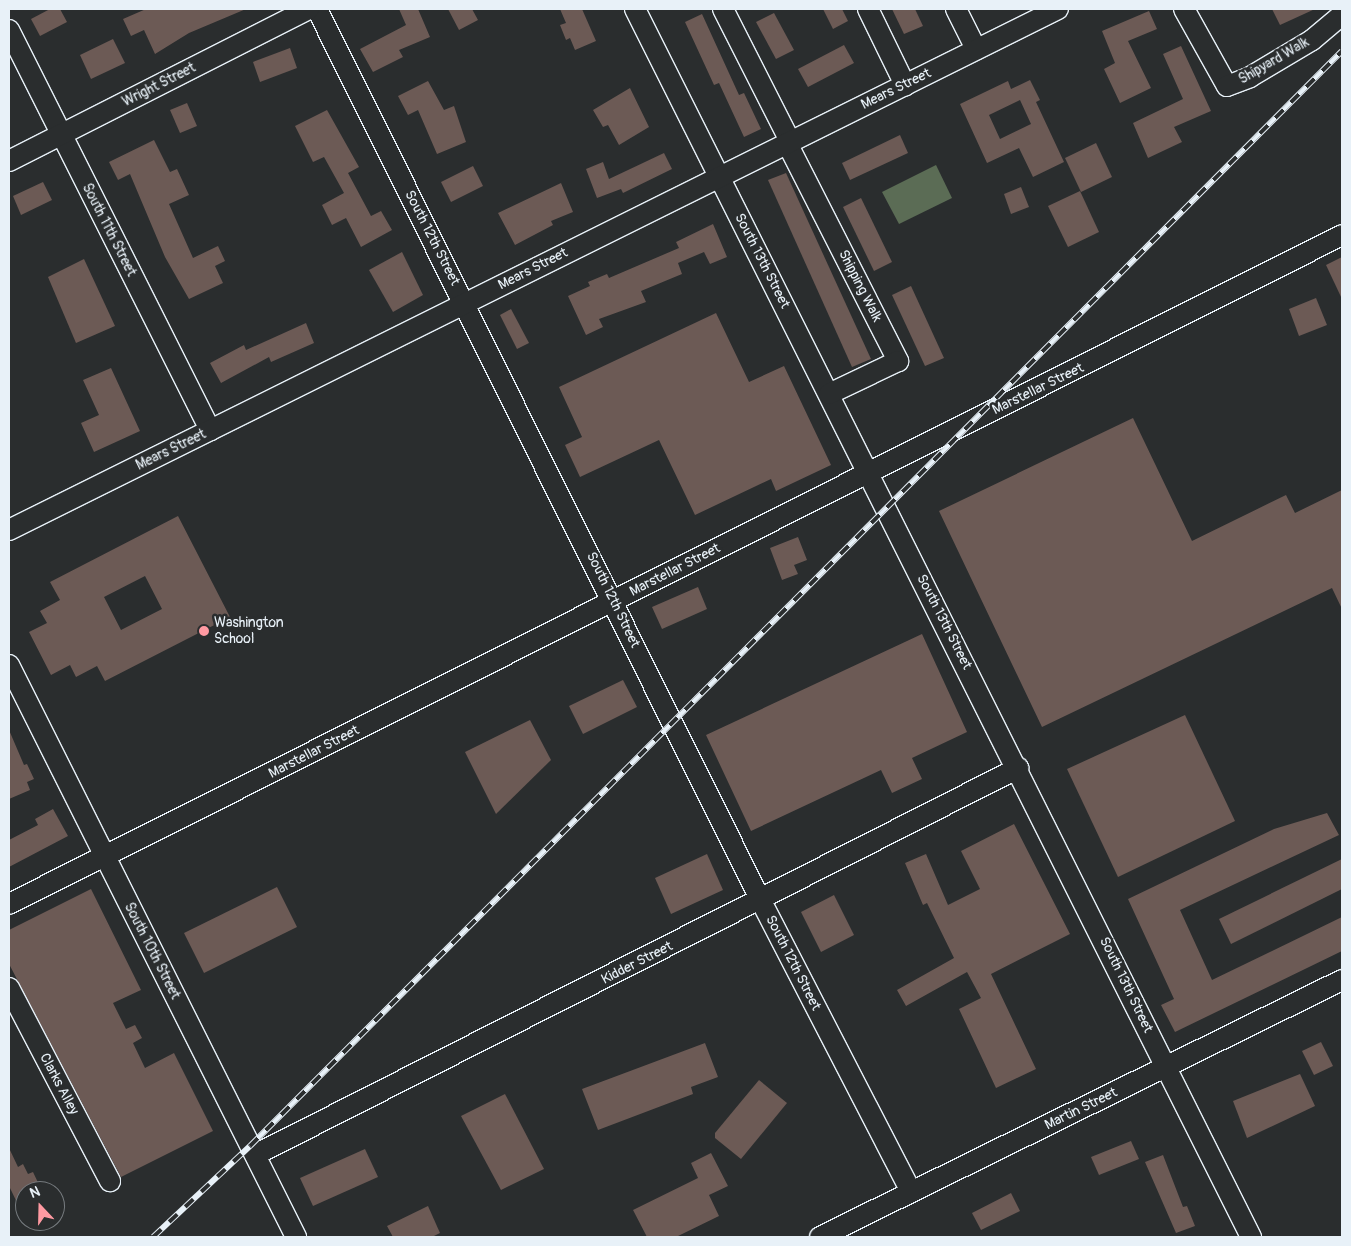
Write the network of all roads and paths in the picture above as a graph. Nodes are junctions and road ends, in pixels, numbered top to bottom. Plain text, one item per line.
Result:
1 (309, 9) edge
2 (316, 9) edge
3 (635, 9) edge
4 (723, 9) edge
5 (868, 9) edge
6 (956, 9) edge
7 (1184, 9) edge
8 (1048, 11) edge
9 (1342, 14) edge
10 (9, 30) edge
11 (976, 50) junction
12 (905, 84) junction
13 (61, 135) junction
14 (789, 142) junction
15 (9, 161) edge
16 (719, 176) junction
17 (1342, 235) edge
18 (464, 303) junction
19 (829, 394) junction
20 (210, 430) junction
21 (869, 473) junction
22 (9, 530) edge
23 (613, 601) junction
24 (9, 665) edge
25 (1018, 768) junction
26 (105, 856) junction
27 (761, 900) junction
28 (9, 904) edge
29 (1342, 980) edge
30 (9, 988) edge
31 (1167, 1067) junction
32 (255, 1155) junction
33 (110, 1181) dead end
34 (911, 1191) junction
35 (296, 1237) edge
36 (820, 1237) edge
37 (1252, 1237) edge

1 - 13 street, Wright Street
2 - 18 street, South 12th Street
3 - 16 street, South 13th Street
4 - 14 street, Shipping Walk
5 - 12 street
6 - 11 street
7 - 9 street, Shipyard Walk
8 - 11 street, Mears Street
10 - 13 street, South 11th Street
11 - 12 street, Mears Street
12 - 14 street, Mears Street
13 - 15 street, Wright Street
13 - 20 street, South 11th Street
14 - 16 street, Mears Street
14 - 19 street, Shipping Walk
16 - 18 street, Mears Street
16 - 19 street, South 13th Street
17 - 21 street, Marstellar Street
18 - 20 street, Mears Street
18 - 23 street, South 12th Street
19 - 21 street, South 13th Street
20 - 22 street, Mears Street
21 - 23 street, Marstellar Street
21 - 25 street, South 13th Street
23 - 26 street, Marstellar Street
23 - 27 street, South 12th Street
24 - 26 street, South 10th Street
25 - 27 street, Kidder Street
25 - 31 street, South 13th Street
26 - 28 street, Marstellar Street
26 - 32 street, South 10th Street
27 - 32 street, Kidder Street
27 - 34 street, South 12th Street
29 - 31 street, Martin Street
30 - 33 street, Clarks Alley
31 - 34 street, Martin Street
31 - 37 street, South 13th Street
32 - 35 street, South 10th Street
34 - 36 street, Martin Street

